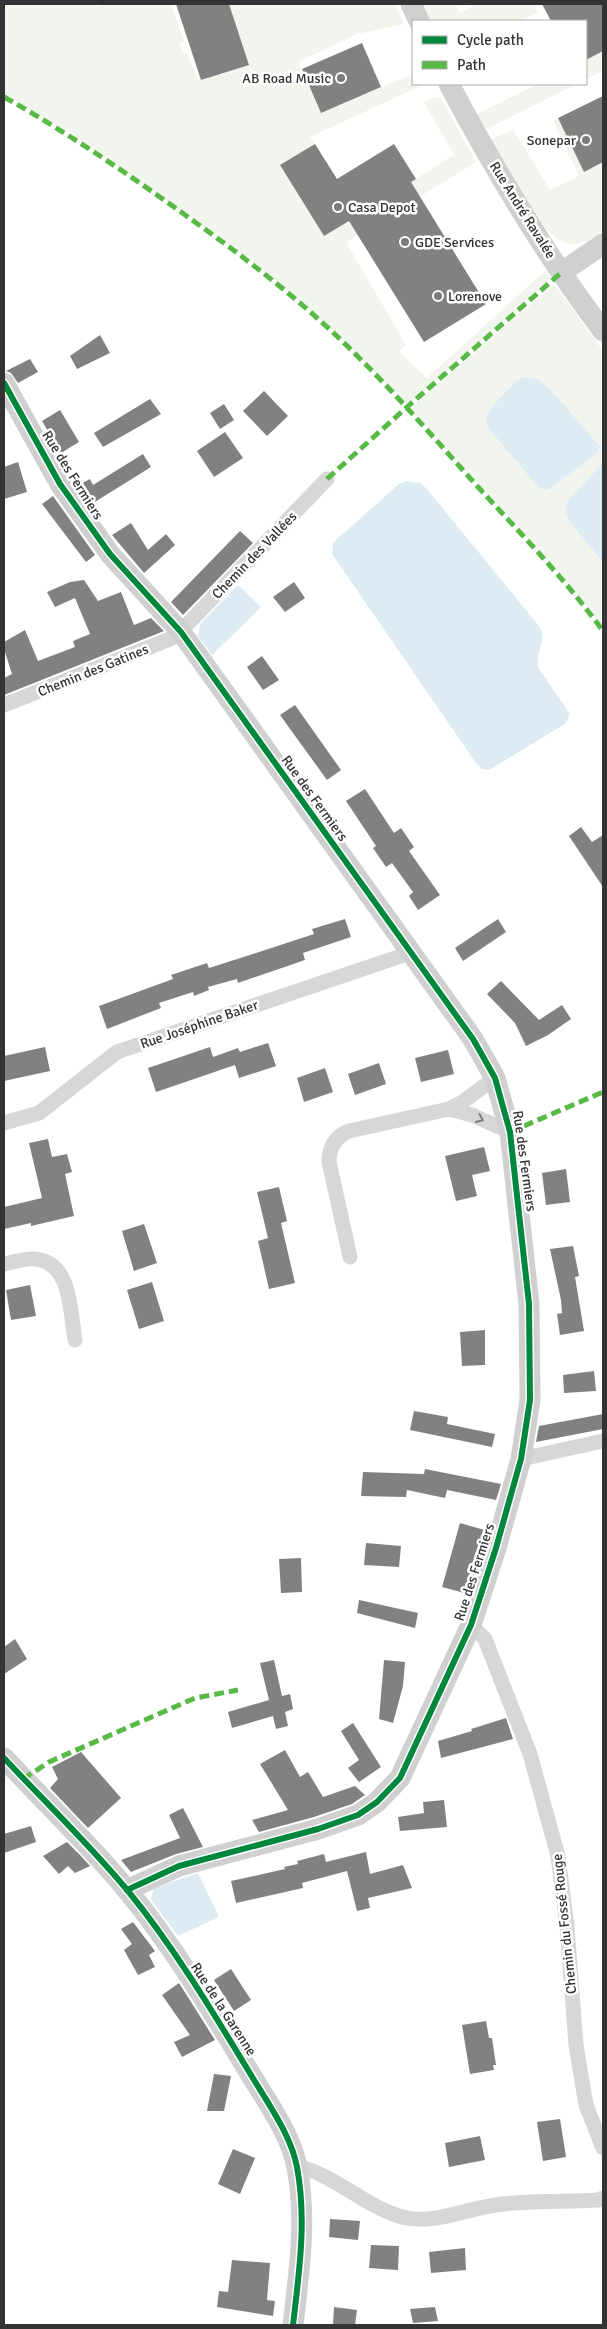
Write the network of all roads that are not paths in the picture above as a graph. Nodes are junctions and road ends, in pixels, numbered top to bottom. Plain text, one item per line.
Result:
1 (411, 4) edge
2 (419, 20) edge
3 (450, 85) edge
4 (603, 244) edge
5 (562, 272) junction
6 (603, 331) edge
7 (4, 383) edge
8 (327, 479) dead end
9 (181, 632) junction
10 (4, 705) edge
11 (410, 953) junction
12 (495, 1078) junction
13 (449, 1109) junction
14 (4, 1123) edge
15 (510, 1132) junction
16 (350, 1257) dead end
17 (4, 1264) edge
18 (75, 1340) dead end
19 (603, 1441) edge
20 (521, 1459) junction
21 (471, 1625) junction
22 (4, 1758) edge
23 (127, 1890) junction
24 (603, 2148) edge
25 (297, 2166) junction
26 (603, 2198) edge
27 (293, 2325) edge

1 - 2 street
3 - 5 street, Rue André Ravalée
4 - 5 street
5 - 6 street, Rue André Ravalée
7 - 9 street, Rue des Fermiers
8 - 9 street, Chemin des Vallées
9 - 10 street, Chemin des Gatines
9 - 11 street, Rue des Fermiers
11 - 12 street, Rue des Fermiers
11 - 14 street, Rue Joséphine Baker
12 - 13 street
12 - 15 street, Rue des Fermiers
13 -> 15 street
13 - 16 street
15 - 20 street, Rue des Fermiers
17 - 18 street
19 - 20 street
20 - 21 street, Rue des Fermiers
21 - 23 street, Rue des Fermiers
21 - 24 street, Chemin du Fossé Rouge
22 - 23 street, Rue de la Garenne
23 - 25 street, Rue de la Garenne
25 - 26 street
25 - 27 street, Rue de la Garenne

